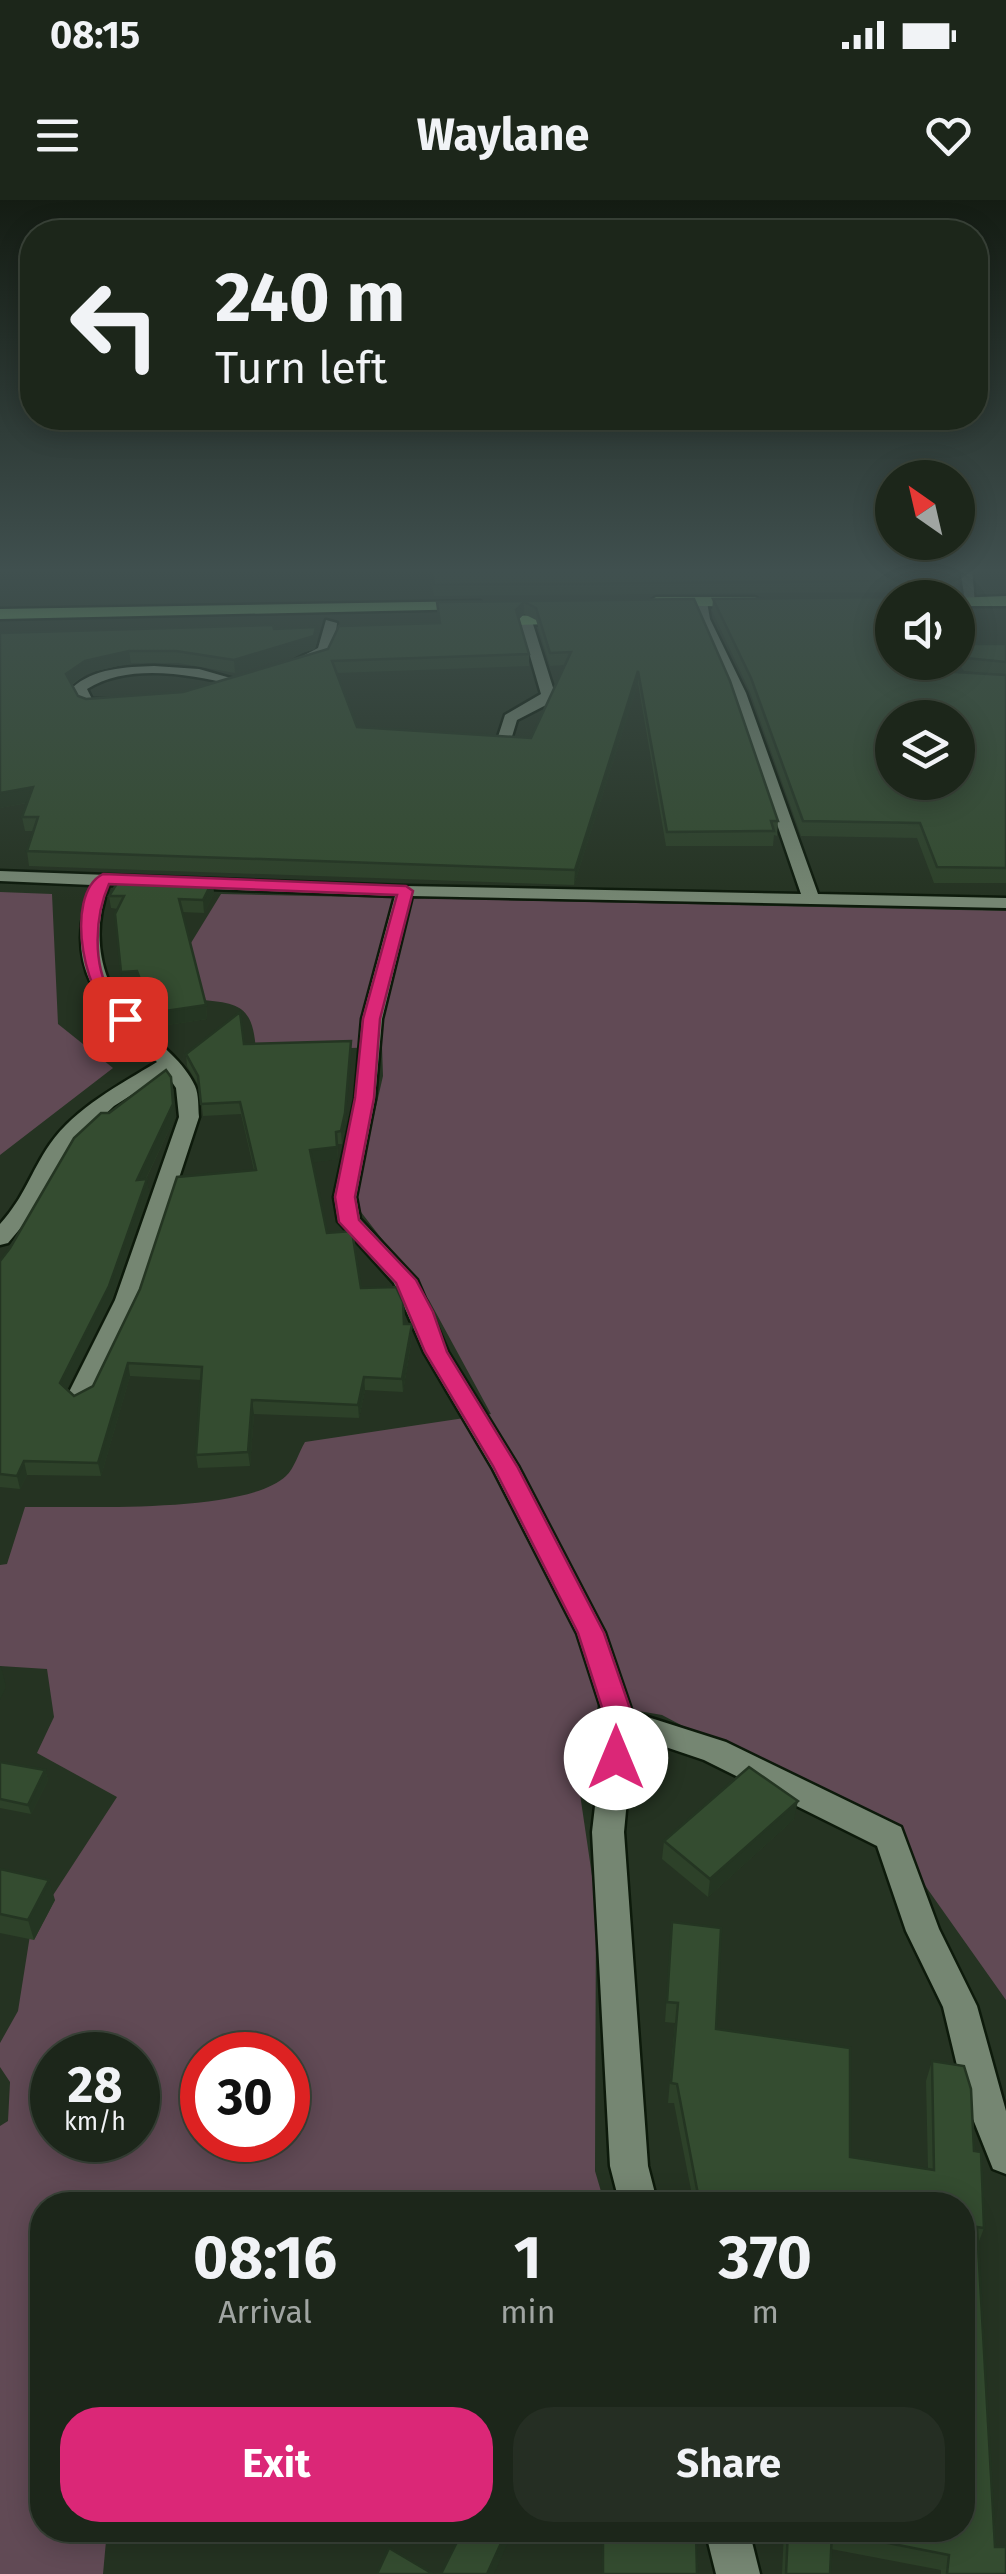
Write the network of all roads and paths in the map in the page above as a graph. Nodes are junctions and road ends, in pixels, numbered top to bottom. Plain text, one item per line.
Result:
1 (90, 679) edge
2 (227, 679) edge
3 (243, 679) edge
4 (543, 679) edge
5 (732, 679) edge
6 (234, 681) junction
7 (209, 691) edge
8 (126, 701) edge
9 (503, 742) edge
10 (0, 876) edge
11 (103, 879) junction
12 (406, 891) junction
13 (810, 896) junction
14 (1006, 902) edge
15 (169, 1063) junction
16 (0, 1238) edge
17 (80, 1398) edge
18 (620, 1720) junction
19 (1006, 2156) edge
20 (636, 2192) edge
21 (729, 2542) edge
22 (738, 2574) edge

1 - 8 street
2 - 6 street
3 - 6 street
4 - 9 street
5 - 13 street
6 - 7 street
10 - 11 street
11 - 12 street
11 - 15 street
12 - 13 street
12 - 18 street
13 - 14 street
15 - 16 street
15 - 17 street
18 - 19 street
18 - 20 street
21 - 22 street

